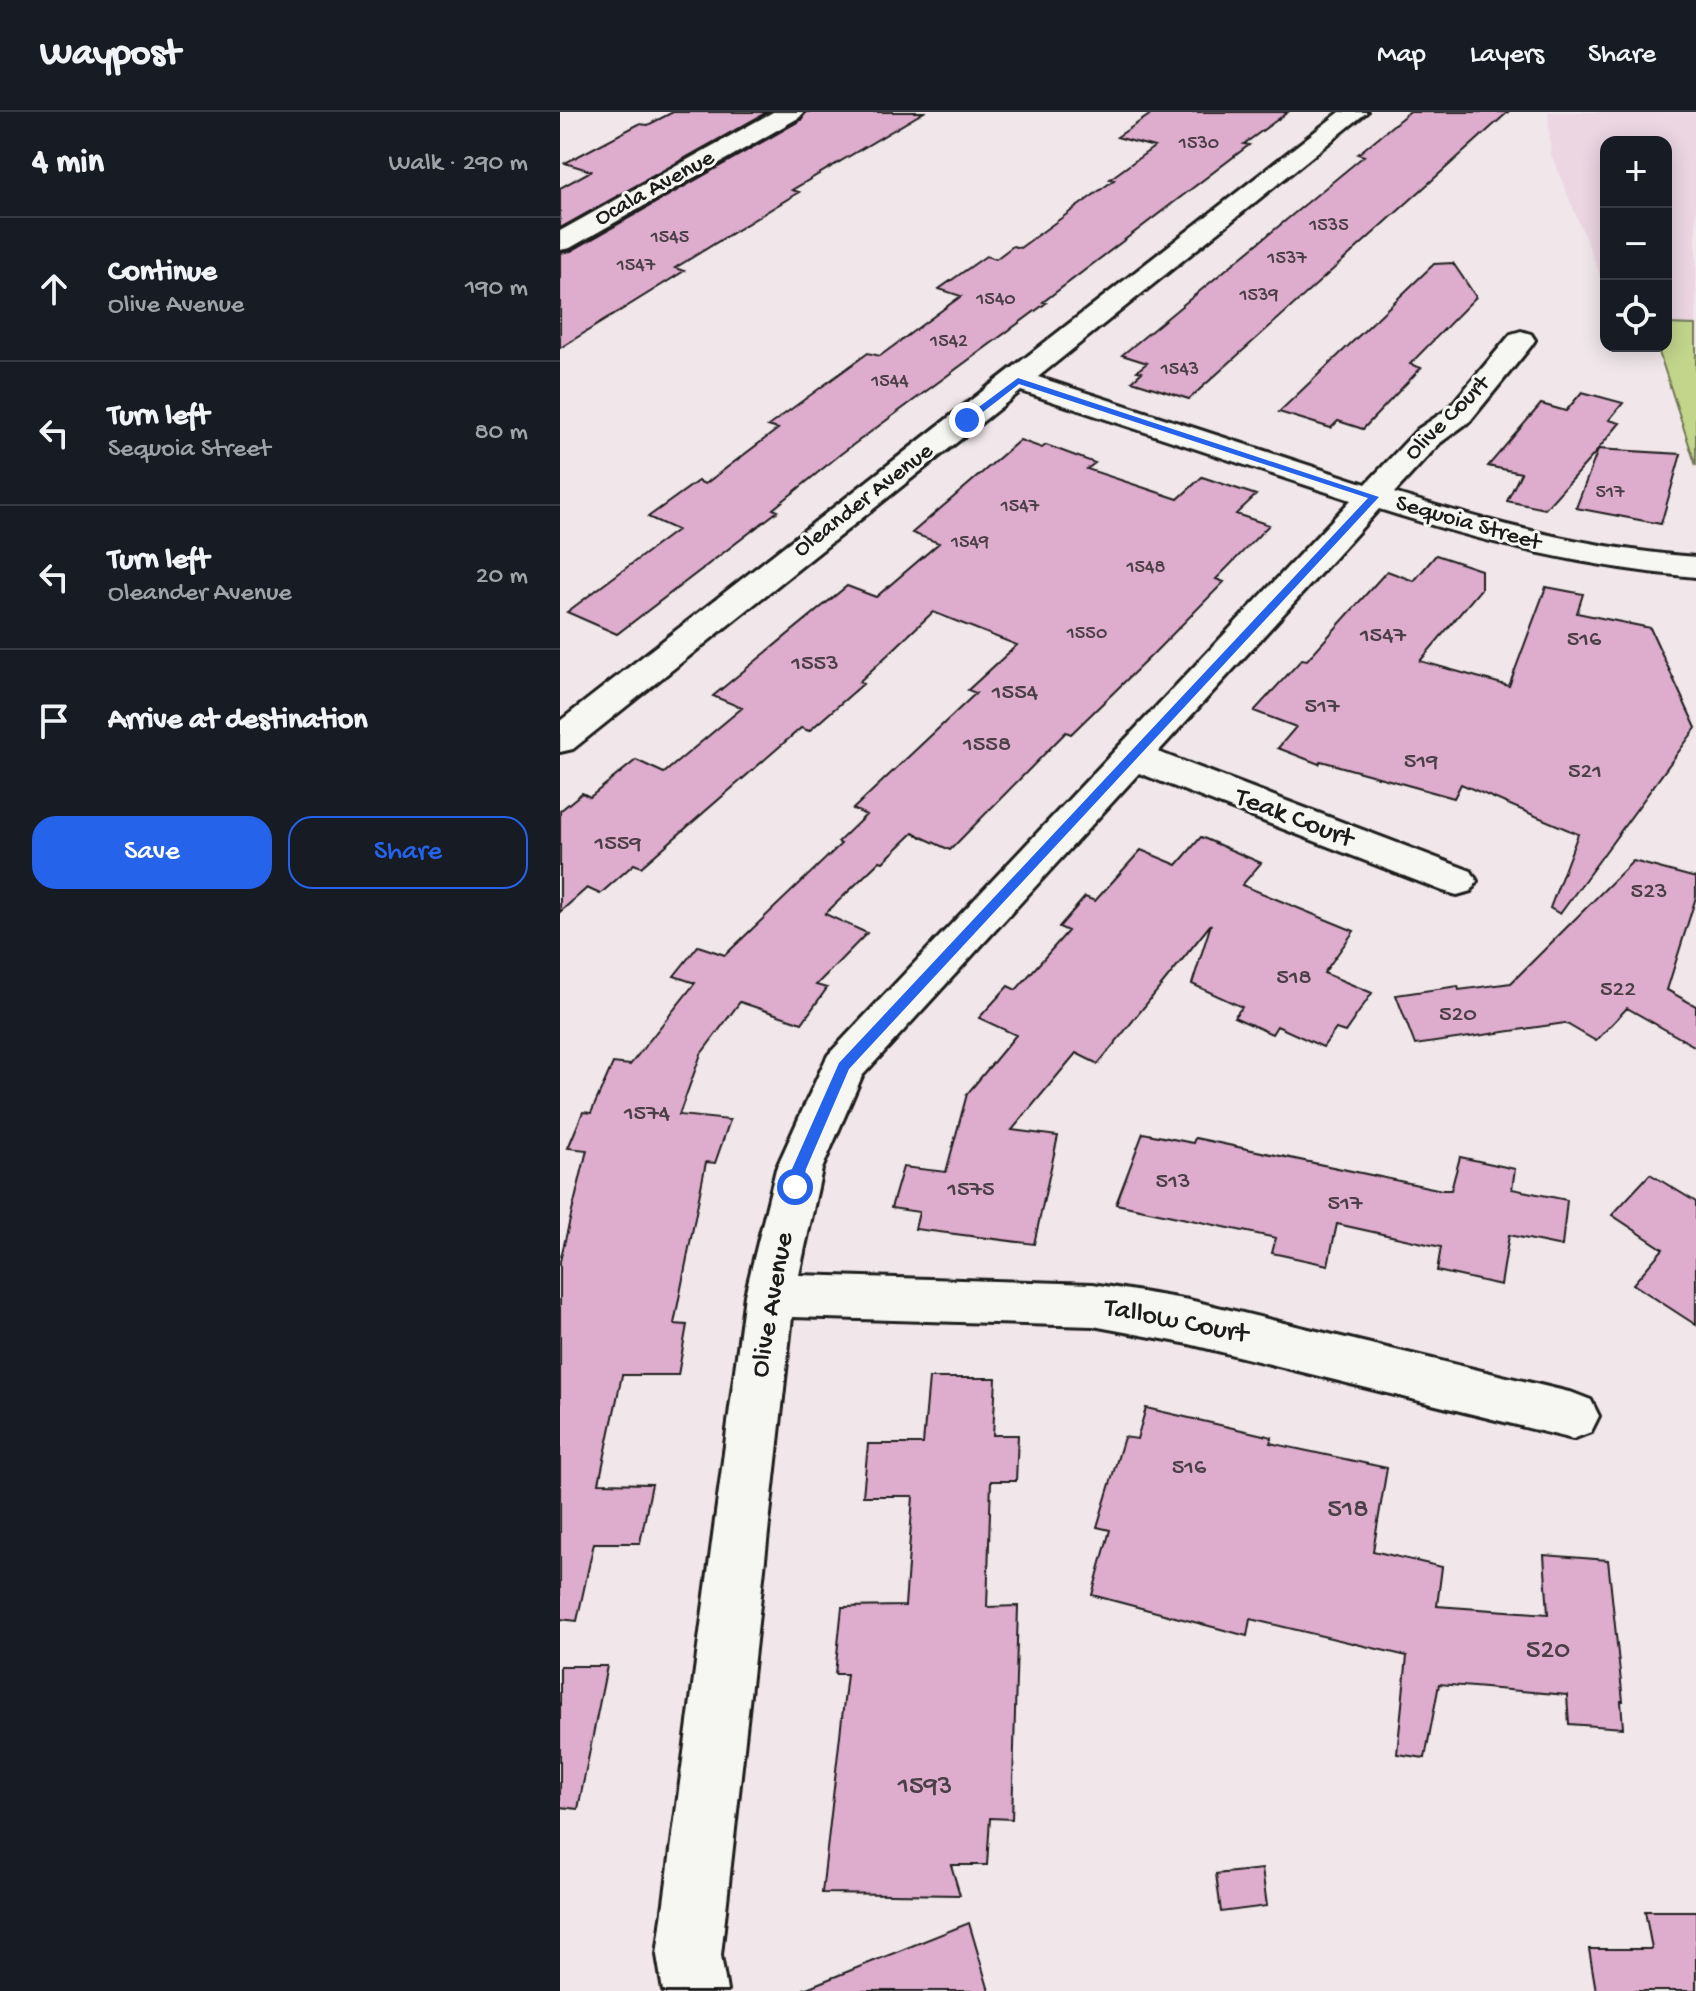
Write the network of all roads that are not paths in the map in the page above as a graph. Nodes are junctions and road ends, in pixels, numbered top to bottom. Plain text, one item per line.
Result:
1 (791, 112) edge
2 (1355, 112) edge
3 (560, 242) edge
4 (1521, 340) dead end
5 (1018, 380) junction
6 (1374, 497) junction
7 (1696, 567) edge
8 (560, 740) edge
9 (1131, 756) junction
10 (1457, 881) dead end
11 (770, 1295) junction
12 (1573, 1416) dead end
13 (695, 1991) edge

1 - 3 street, Ocala Avenue
2 - 5 street, Oleander Avenue
4 - 6 street, Olive Court
5 - 6 street, Sequoia Street
5 - 8 street, Oleander Avenue
6 - 7 street, Sequoia Street
6 - 9 street, Olive Avenue
9 - 10 street, Teak Court
9 - 11 street, Olive Avenue
11 - 12 street, Tallow Court
11 - 13 street, Olive Avenue

